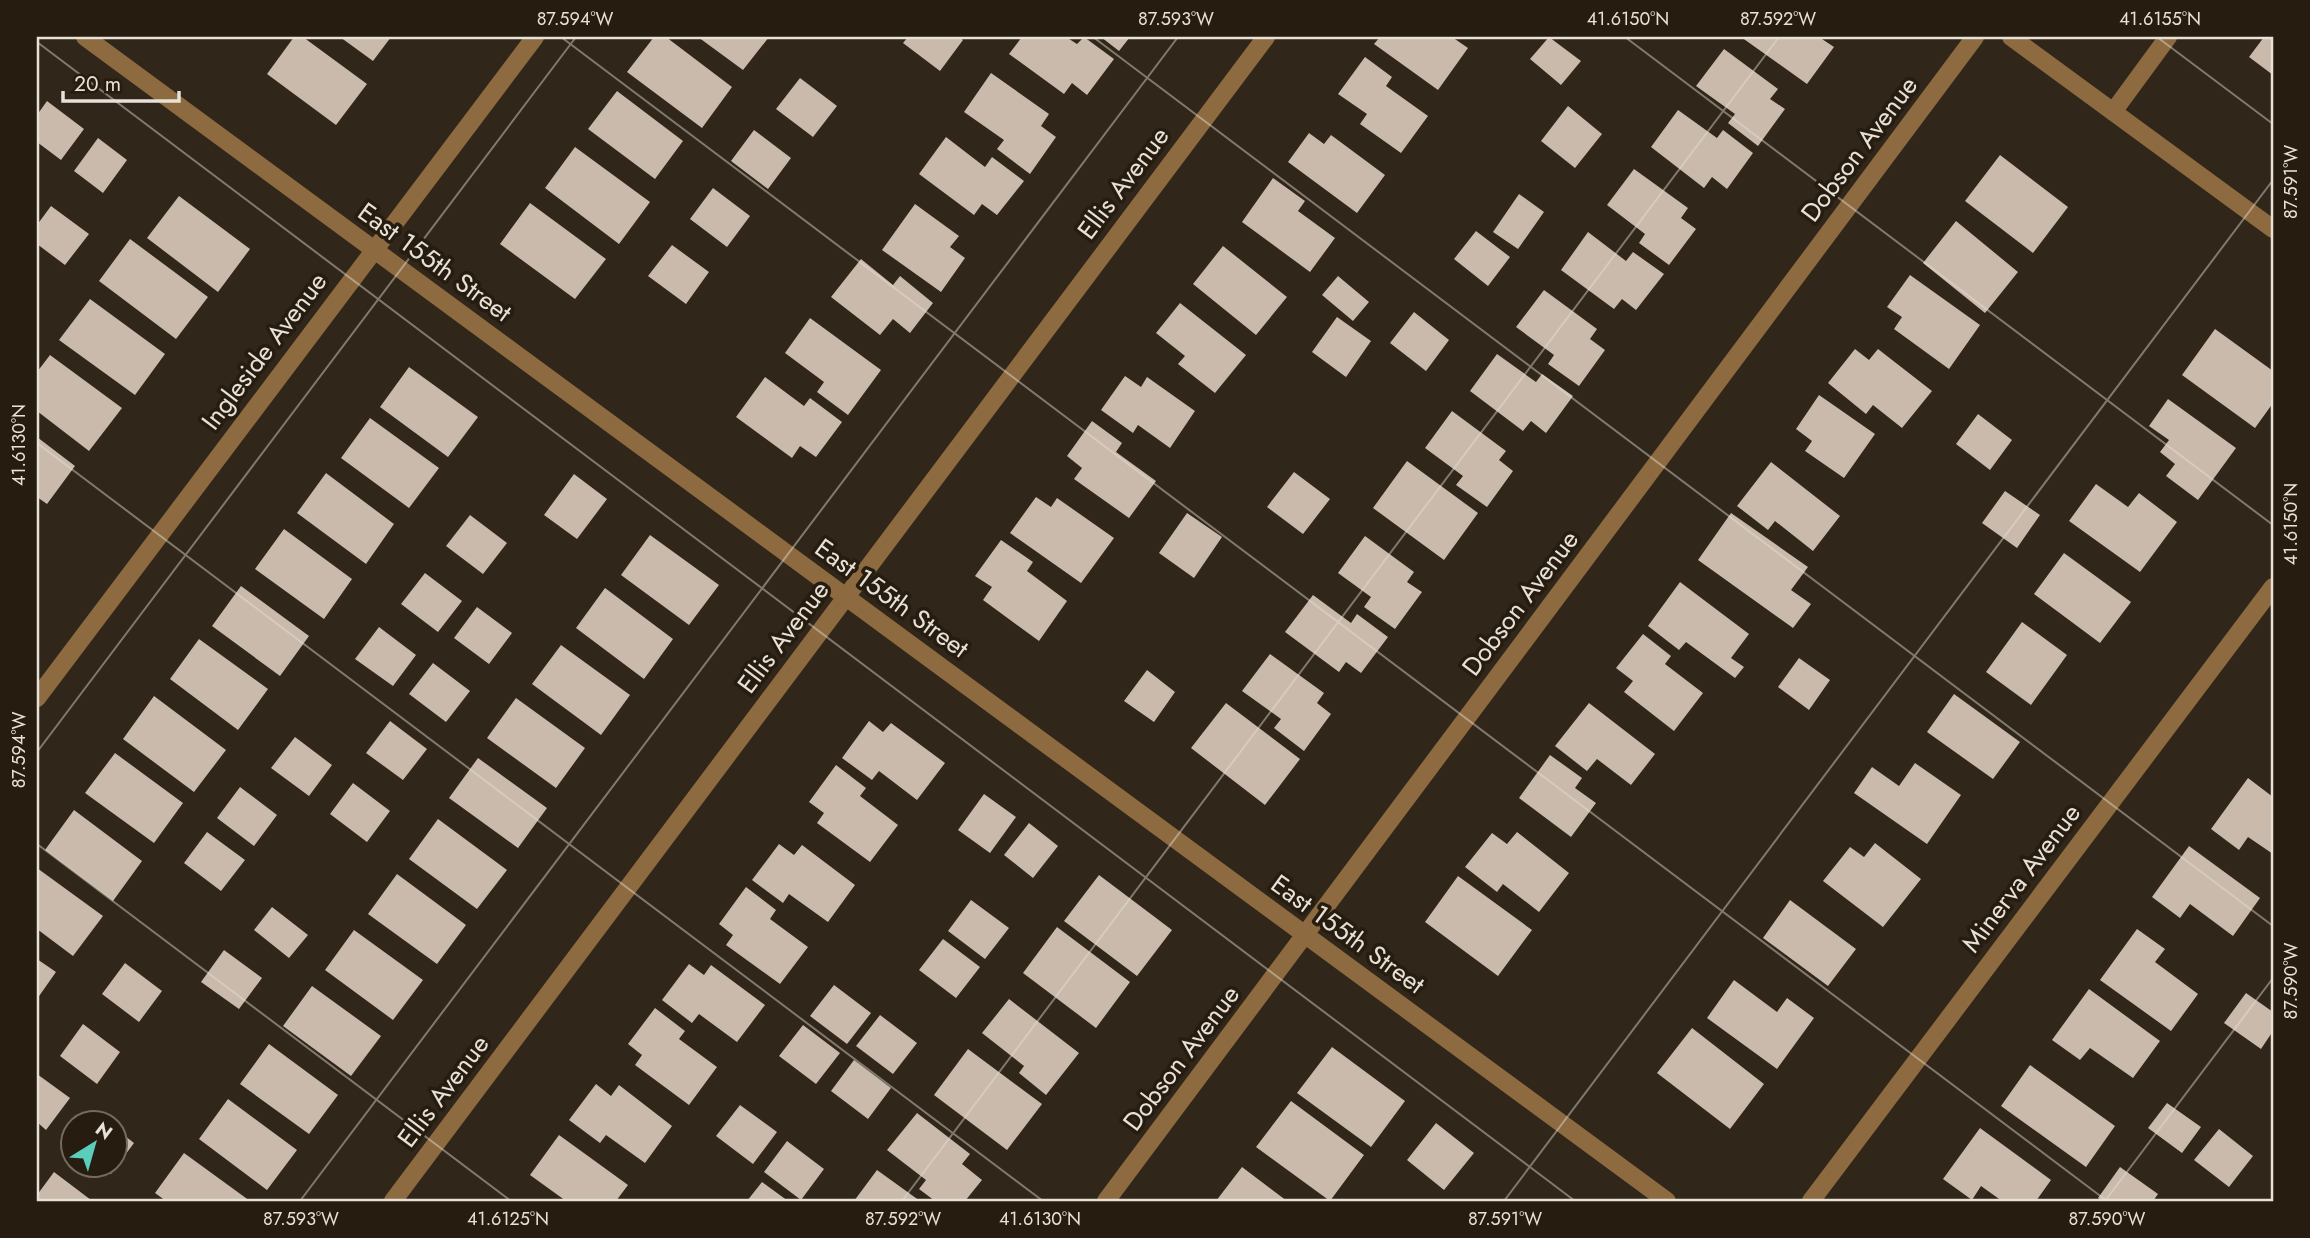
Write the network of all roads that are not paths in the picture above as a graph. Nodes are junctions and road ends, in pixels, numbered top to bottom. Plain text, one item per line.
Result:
1 (85, 37) edge
2 (535, 37) edge
3 (1266, 37) edge
4 (1975, 37) edge
5 (2011, 37) edge
6 (2168, 37) edge
7 (2113, 112) junction
8 (2273, 229) edge
9 (374, 249) junction
10 (2273, 587) edge
11 (846, 597) junction
12 (37, 698) edge
13 (1305, 935) junction
14 (393, 1201) edge
15 (1106, 1201) edge
16 (1667, 1201) edge
17 (1811, 1201) edge

1 - 9 street, East 155th Street
2 - 9 street, Ingleside Avenue
3 - 11 street, Ellis Avenue
4 - 13 street, Dobson Avenue
5 - 7 street
6 - 7 street
7 - 8 street
9 - 11 street, East 155th Street
9 - 12 street, Ingleside Avenue
10 - 17 street, Minerva Avenue
11 - 13 street, East 155th Street
11 - 14 street, Ellis Avenue
13 - 15 street, Dobson Avenue
13 - 16 street, East 155th Street

